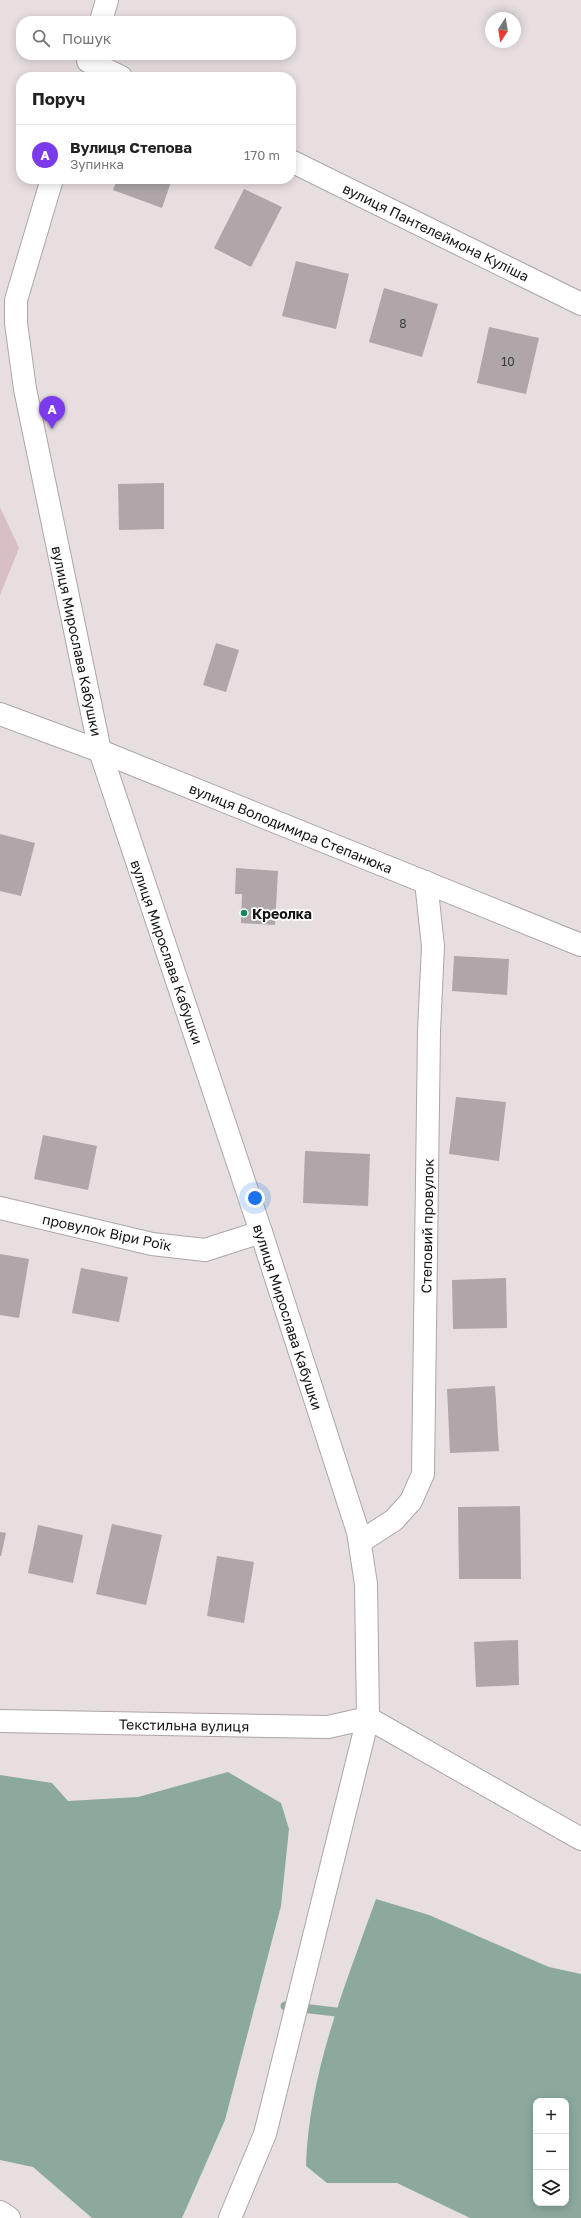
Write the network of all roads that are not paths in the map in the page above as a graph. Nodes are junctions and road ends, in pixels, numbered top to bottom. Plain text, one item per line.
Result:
1 (107, 0) edge
2 (102, 16) edge
3 (87, 64) edge
4 (108, 72) edge
5 (296, 163) edge
6 (50, 184) edge
7 (8, 299) edge
8 (581, 304) edge
9 (0, 714) edge
10 (100, 751) junction
11 (426, 882) junction
12 (581, 945) edge
13 (0, 1208) edge
14 (261, 1232) junction
15 (360, 1542) junction
16 (368, 1718) junction
17 (0, 1721) edge
18 (581, 1839) edge
19 (0, 2212) edge
20 (9, 2218) edge
21 (230, 2218) edge

1 - 2 street
3 - 4 street
5 - 8 street, вулиця Пантелеймона Куліша
6 - 7 street, вулиця Мирослава Кабушки
7 - 10 street, вулиця Мирослава Кабушки
9 - 10 street, вулиця Володимира Степанюка
10 - 11 street, вулиця Володимира Степанюка
10 - 14 street, вулиця Мирослава Кабушки
11 - 12 street, вулиця Володимира Степанюка
11 - 15 street, Степовий провулок
13 - 14 street, провулок Віри Роїк
14 - 15 street, вулиця Мирослава Кабушки
15 - 16 street, вулиця Мирослава Кабушки
16 - 17 street, Текстильна вулиця
16 - 18 street
16 - 21 street, вулиця Мирослава Кабушки
19 - 20 street

